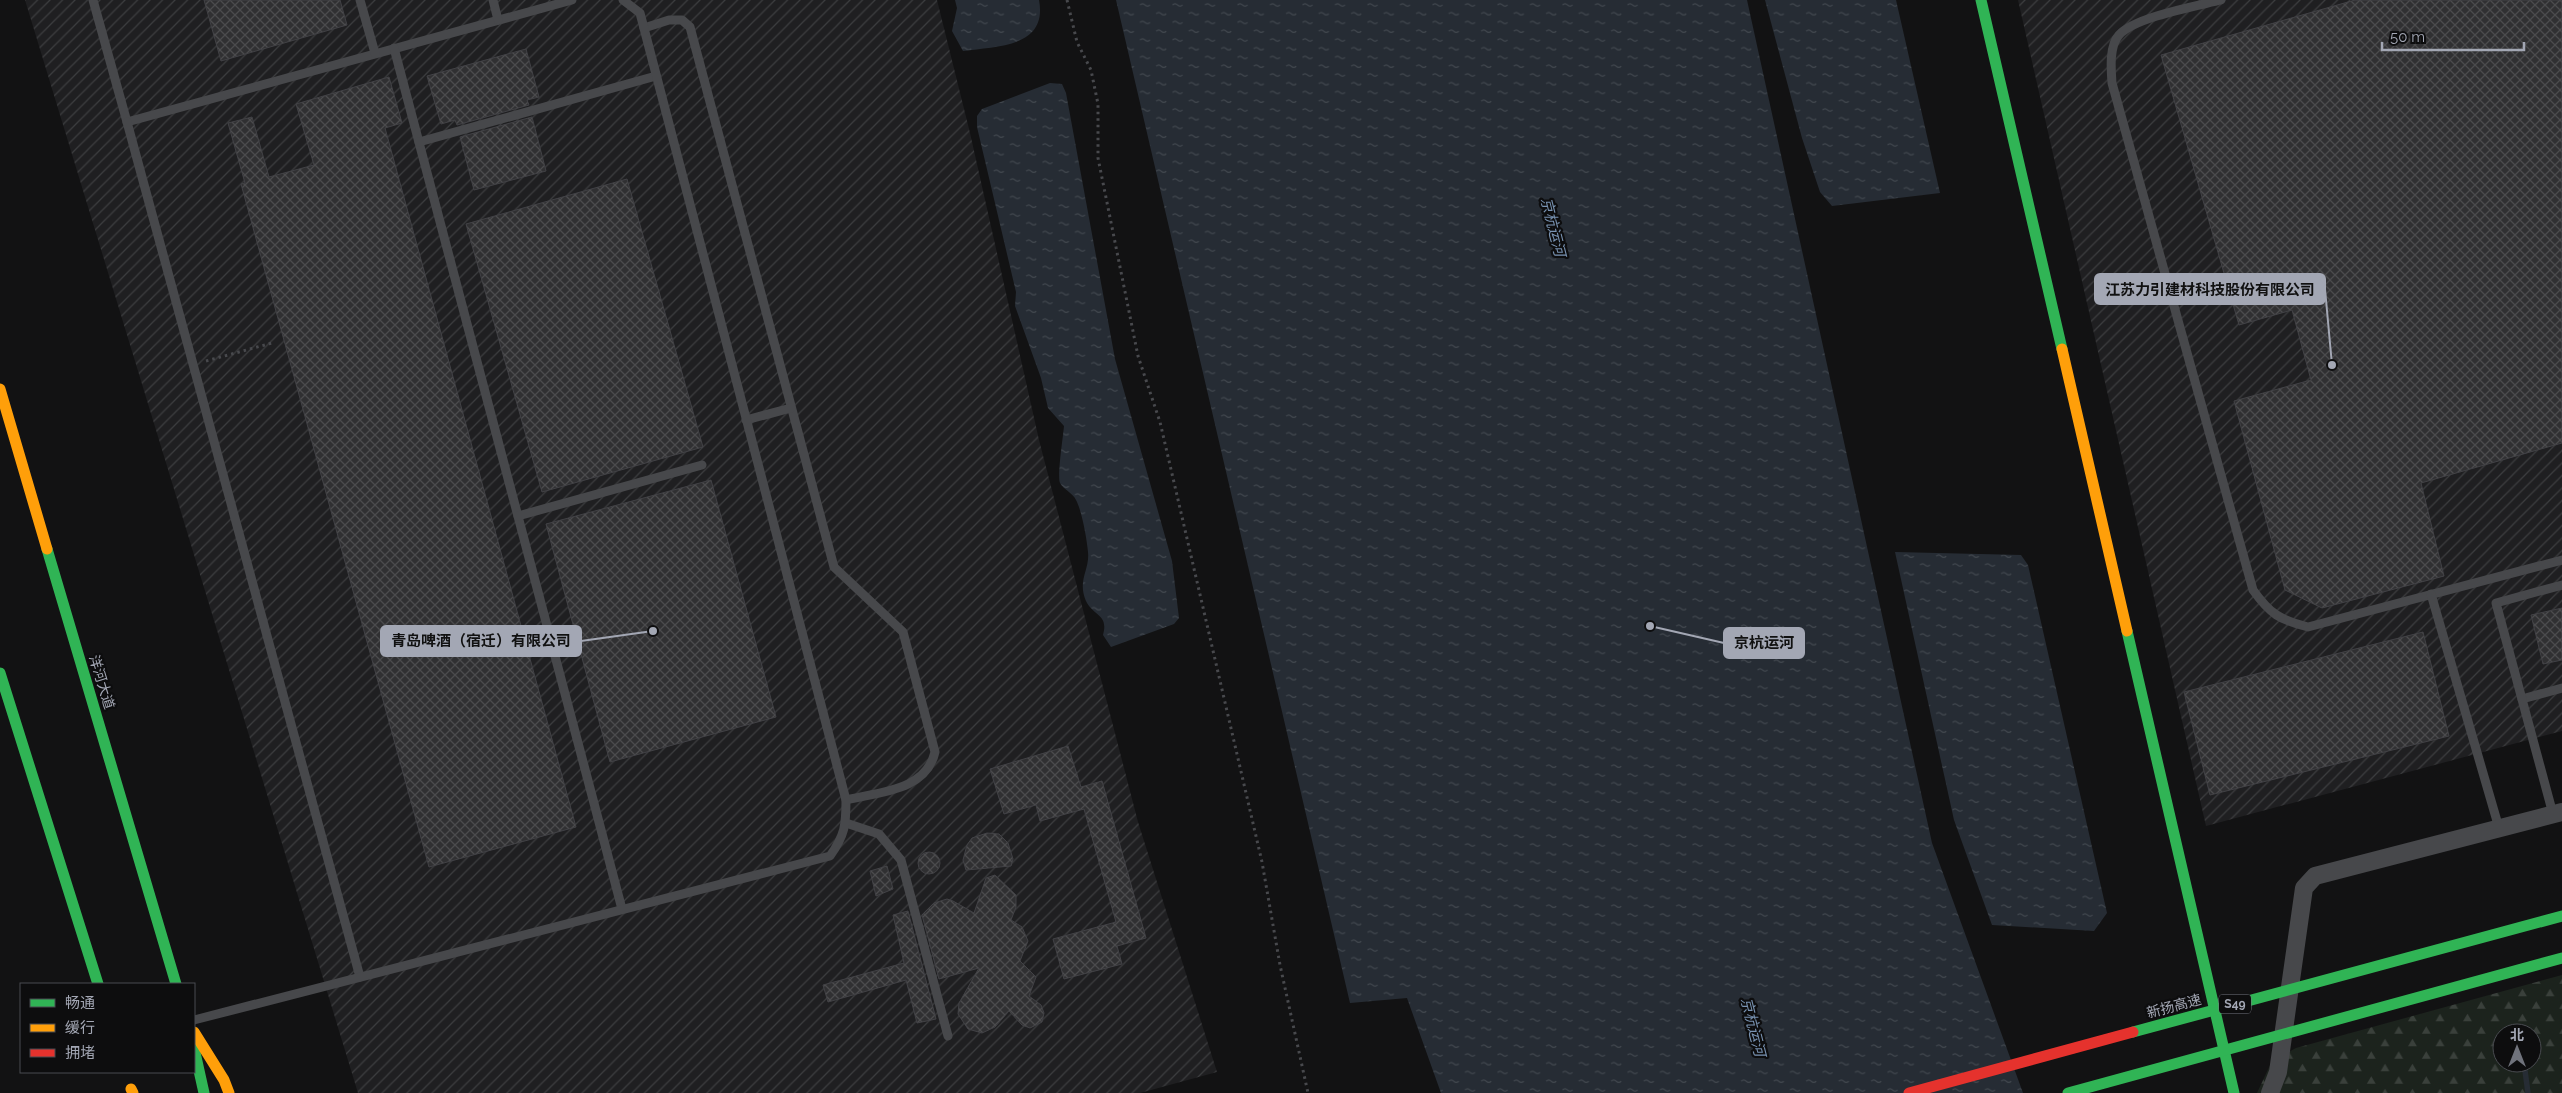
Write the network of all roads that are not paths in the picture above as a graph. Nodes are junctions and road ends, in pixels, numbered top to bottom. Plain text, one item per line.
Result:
1 (93, 0) edge
2 (360, 0) edge
3 (492, 0) edge
4 (572, 0) edge
5 (623, 0) edge
6 (636, 0) edge
7 (1981, 0) edge
8 (2221, 0) edge
9 (640, 13) junction
10 (498, 20) junction
11 (644, 28) junction
12 (394, 48) junction
13 (376, 53) junction
14 (656, 76) junction
15 (127, 122) junction
16 (419, 142) junction
17 (0, 389) edge
18 (791, 408) junction
19 (746, 420) junction
20 (702, 465) dead end
21 (518, 516) junction
22 (2562, 560) edge
23 (2562, 585) edge
24 (2432, 594) junction
25 (0, 673) edge
26 (2562, 688) edge
27 (2522, 699) junction
28 (846, 800) junction
29 (2558, 813) edge
30 (846, 823) junction
31 (2498, 828) junction
32 (622, 909) junction
33 (2562, 916) edge
34 (2562, 958) edge
35 (360, 977) junction
36 (98, 983) edge
37 (176, 983) edge
38 (195, 1020) edge
39 (195, 1034) edge
40 (948, 1036) dead end
41 (195, 1052) edge
42 (204, 1093) edge
43 (228, 1093) edge
44 (1909, 1093) edge
45 (2068, 1093) edge
46 (2234, 1093) edge
47 (2270, 1093) edge

1 - 15 lane
2 - 13 lane
3 - 10 lane
4 - 10 lane
5 - 9 lane
6 - 9 lane
7 - 46 main road
8 - 24 lane
9 - 11 lane
10 - 12 lane
11 - 14 lane
11 - 18 lane
12 - 13 lane
12 - 16 lane
13 - 15 lane
14 - 16 lane
14 - 19 lane
15 - 35 lane
16 - 21 lane
17 - 37 main road, 洋河大道
18 - 19 lane
18 - 28 lane
19 - 28 lane
20 - 21 lane
21 - 32 lane
22 - 24 lane
23 - 27 lane
24 - 31 lane
25 - 36 main road
26 - 27 lane
27 - 29 lane
28 - 30 lane
29 - 31 street
30 - 32 lane
30 - 40 lane
31 - 47 street
32 - 35 lane
33 - 44 main road, 新扬高速 / S49
34 - 45 main road
35 - 38 lane
39 - 43 main road
41 - 42 main road

